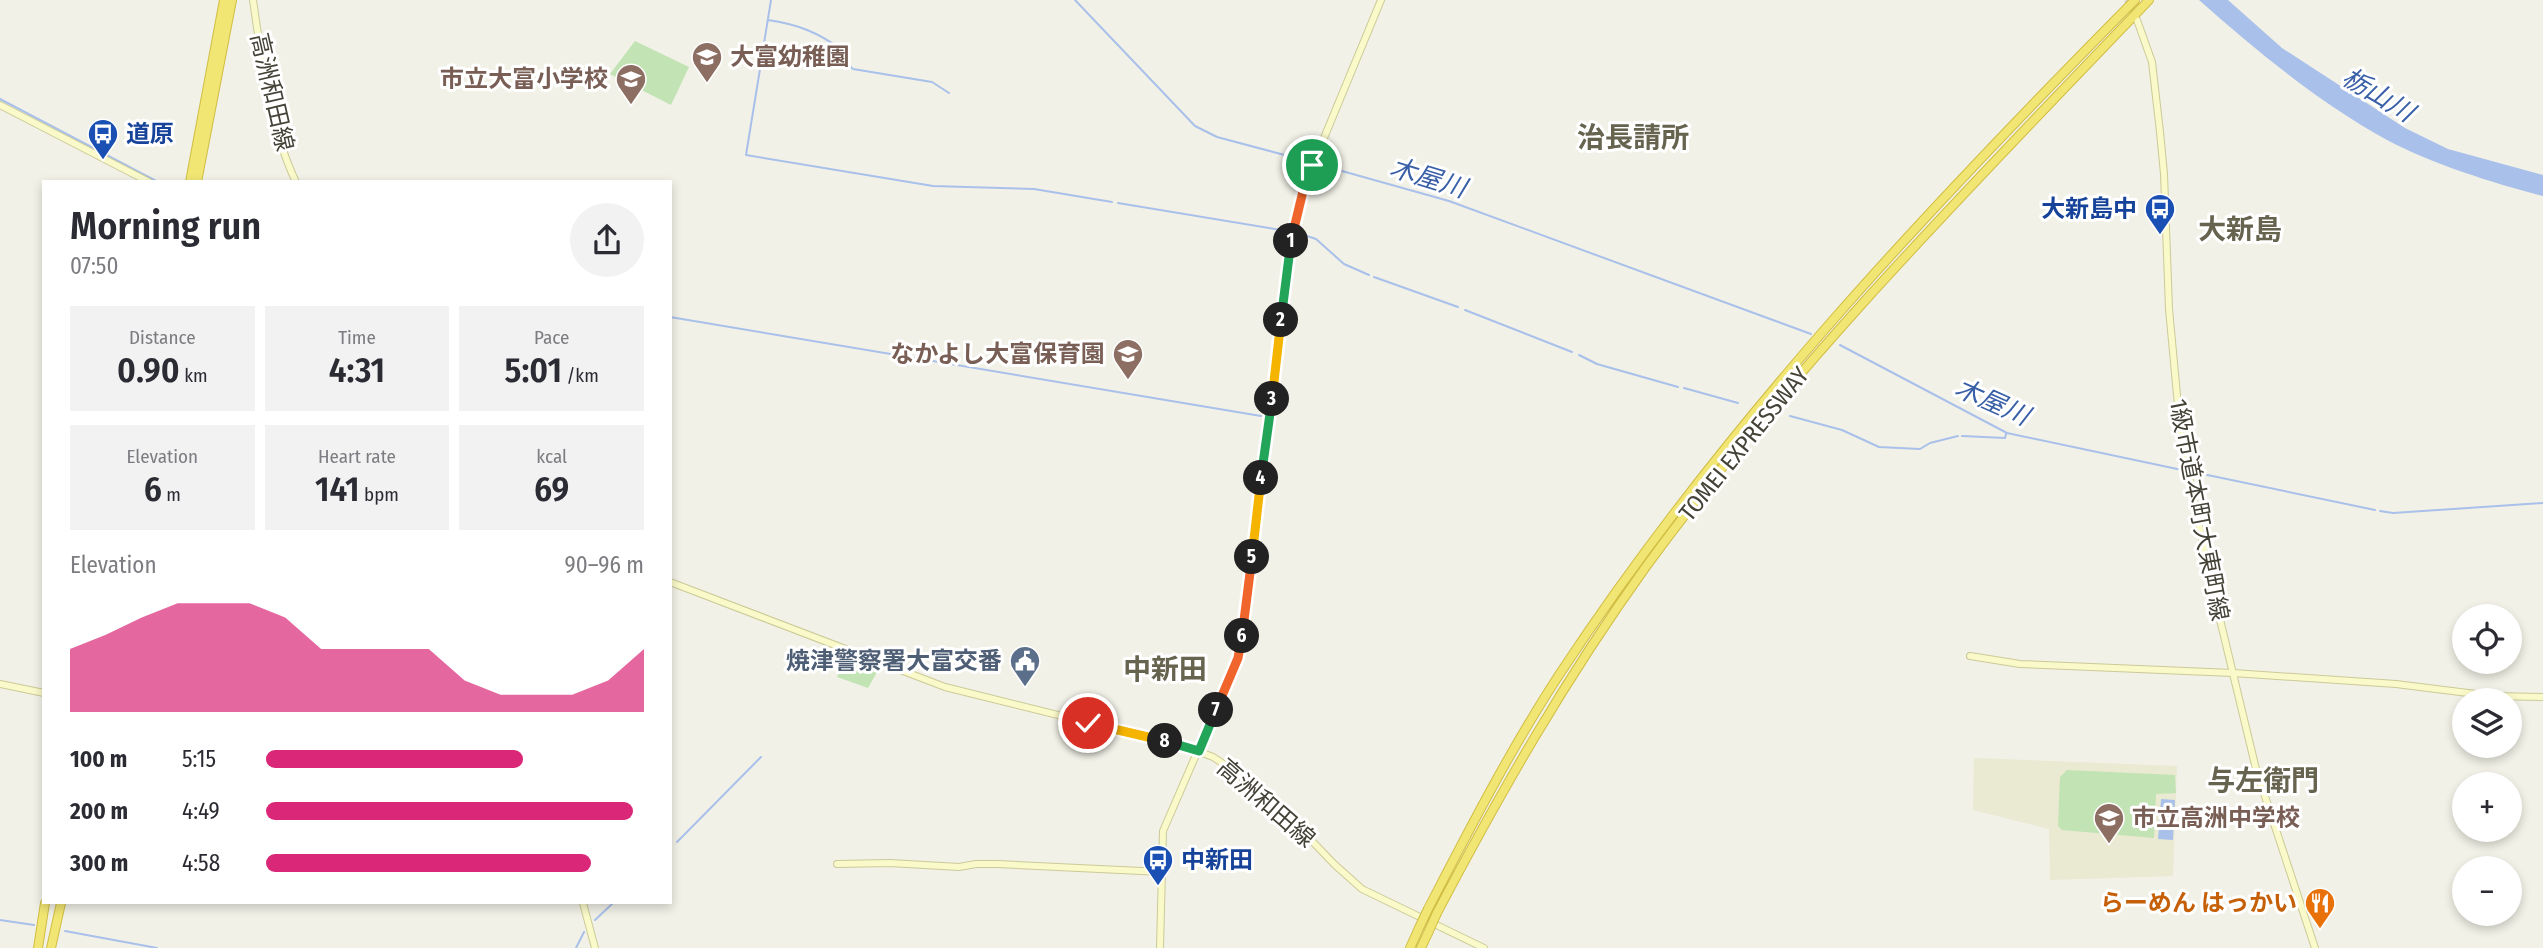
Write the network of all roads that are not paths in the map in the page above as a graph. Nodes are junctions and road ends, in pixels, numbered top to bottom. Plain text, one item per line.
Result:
1 (225, 0) edge
2 (232, 0) edge
3 (253, 0) edge
4 (1381, 0) edge
5 (2135, 0) edge
6 (2149, 0) edge
7 (2137, 20) tunnel mouth
8 (0, 105) edge
9 (145, 180) edge
10 (190, 180) edge
11 (197, 180) edge
12 (295, 180) edge
13 (672, 583) edge
14 (1970, 656) dead end
15 (2233, 673) junction
16 (0, 684) edge
17 (42, 693) edge
18 (2543, 697) edge
19 (1199, 751) junction
20 (837, 864) dead end
21 (1162, 873) junction
22 (46, 904) edge
23 (61, 904) edge
24 (583, 904) edge
25 (38, 948) edge
26 (51, 948) edge
27 (595, 948) edge
28 (1160, 948) edge
29 (1410, 948) edge
30 (1421, 948) edge
31 (1484, 948) edge
32 (2315, 948) edge

1 - 10 highway
2 - 11 highway
3 - 12 street, 高洲和田線
4 - 19 street
5 - 29 highway, TOMEI EXPRESSWAY, bridge
6 - 30 highway, TOMEI EXPRESSWAY, bridge
7 - 15 street, 1級市道本町大東町線
8 - 9 street
13 - 19 street, 高洲和田線
14 - 15 street
15 - 18 street
15 - 32 street, 1級市道本町大東町線
16 - 17 street
19 - 21 street
19 - 31 street, 高洲和田線
20 - 21 street
21 - 28 street
22 - 25 highway
23 - 26 highway
24 - 27 street

